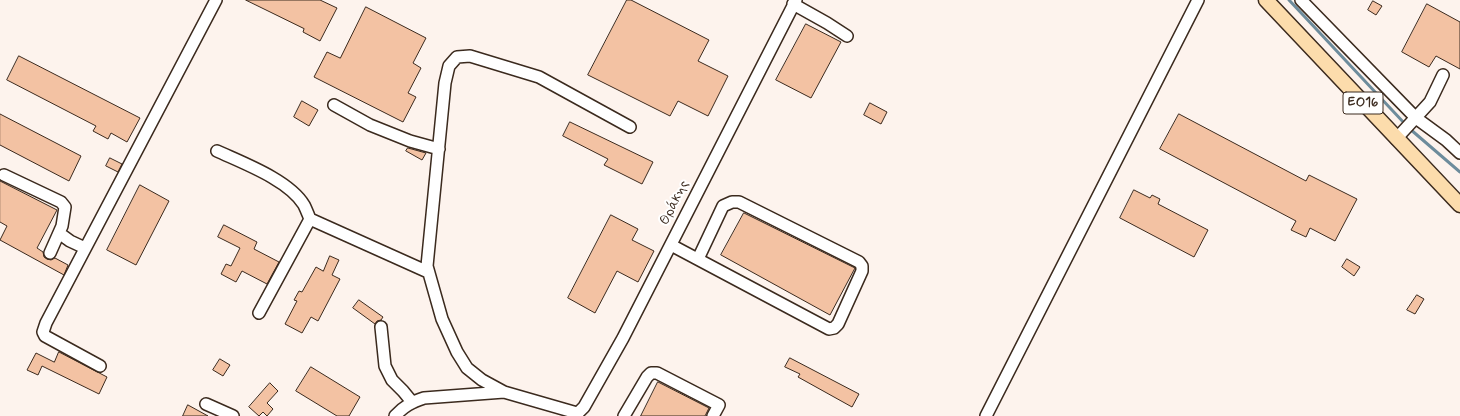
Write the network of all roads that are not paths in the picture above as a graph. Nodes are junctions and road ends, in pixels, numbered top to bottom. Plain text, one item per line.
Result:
1 (216, 0) edge
2 (1198, 0) edge
3 (1266, 0) edge
4 (1301, 0) edge
5 (795, 2) edge
6 (847, 36) dead end
7 (1444, 75) dead end
8 (334, 105) dead end
9 (1416, 118) junction
10 (630, 127) dead end
11 (1396, 139) junction
12 (439, 149) junction
13 (217, 151) dead end
14 (1460, 153) edge
15 (4, 175) dead end
16 (1460, 204) edge
17 (310, 219) junction
18 (58, 233) junction
19 (671, 245) junction
20 (85, 248) junction
21 (50, 253) dead end
22 (698, 259) junction
23 (428, 272) junction
24 (259, 313) dead end
25 (381, 327) dead end
26 (100, 366) dead end
27 (504, 392) junction
28 (412, 402) junction
29 (206, 404) dead end
30 (576, 414) edge
31 (233, 416) edge
32 (395, 416) edge
33 (624, 416) edge
34 (713, 416) edge
35 (986, 416) edge

1 - 20 street
2 - 35 street
3 - 11 main road, ΕΟ16
4 - 9 street
5 - 6 street
5 - 19 street, Θράκης
7 - 9 street
8 - 12 street
9 - 11 street
9 - 14 street
10 - 12 street
11 - 16 main road, ΕΟ16
12 - 23 street
13 - 17 street
15 - 18 street
17 - 23 street
17 - 24 street
18 - 20 street
18 - 21 street
19 - 22 street
19 - 30 street, Θράκης
20 - 26 street
22 - 22 street
23 - 27 street
25 - 28 street
27 - 28 street
27 - 30 street
28 - 32 street
29 - 31 street
33 - 34 street

